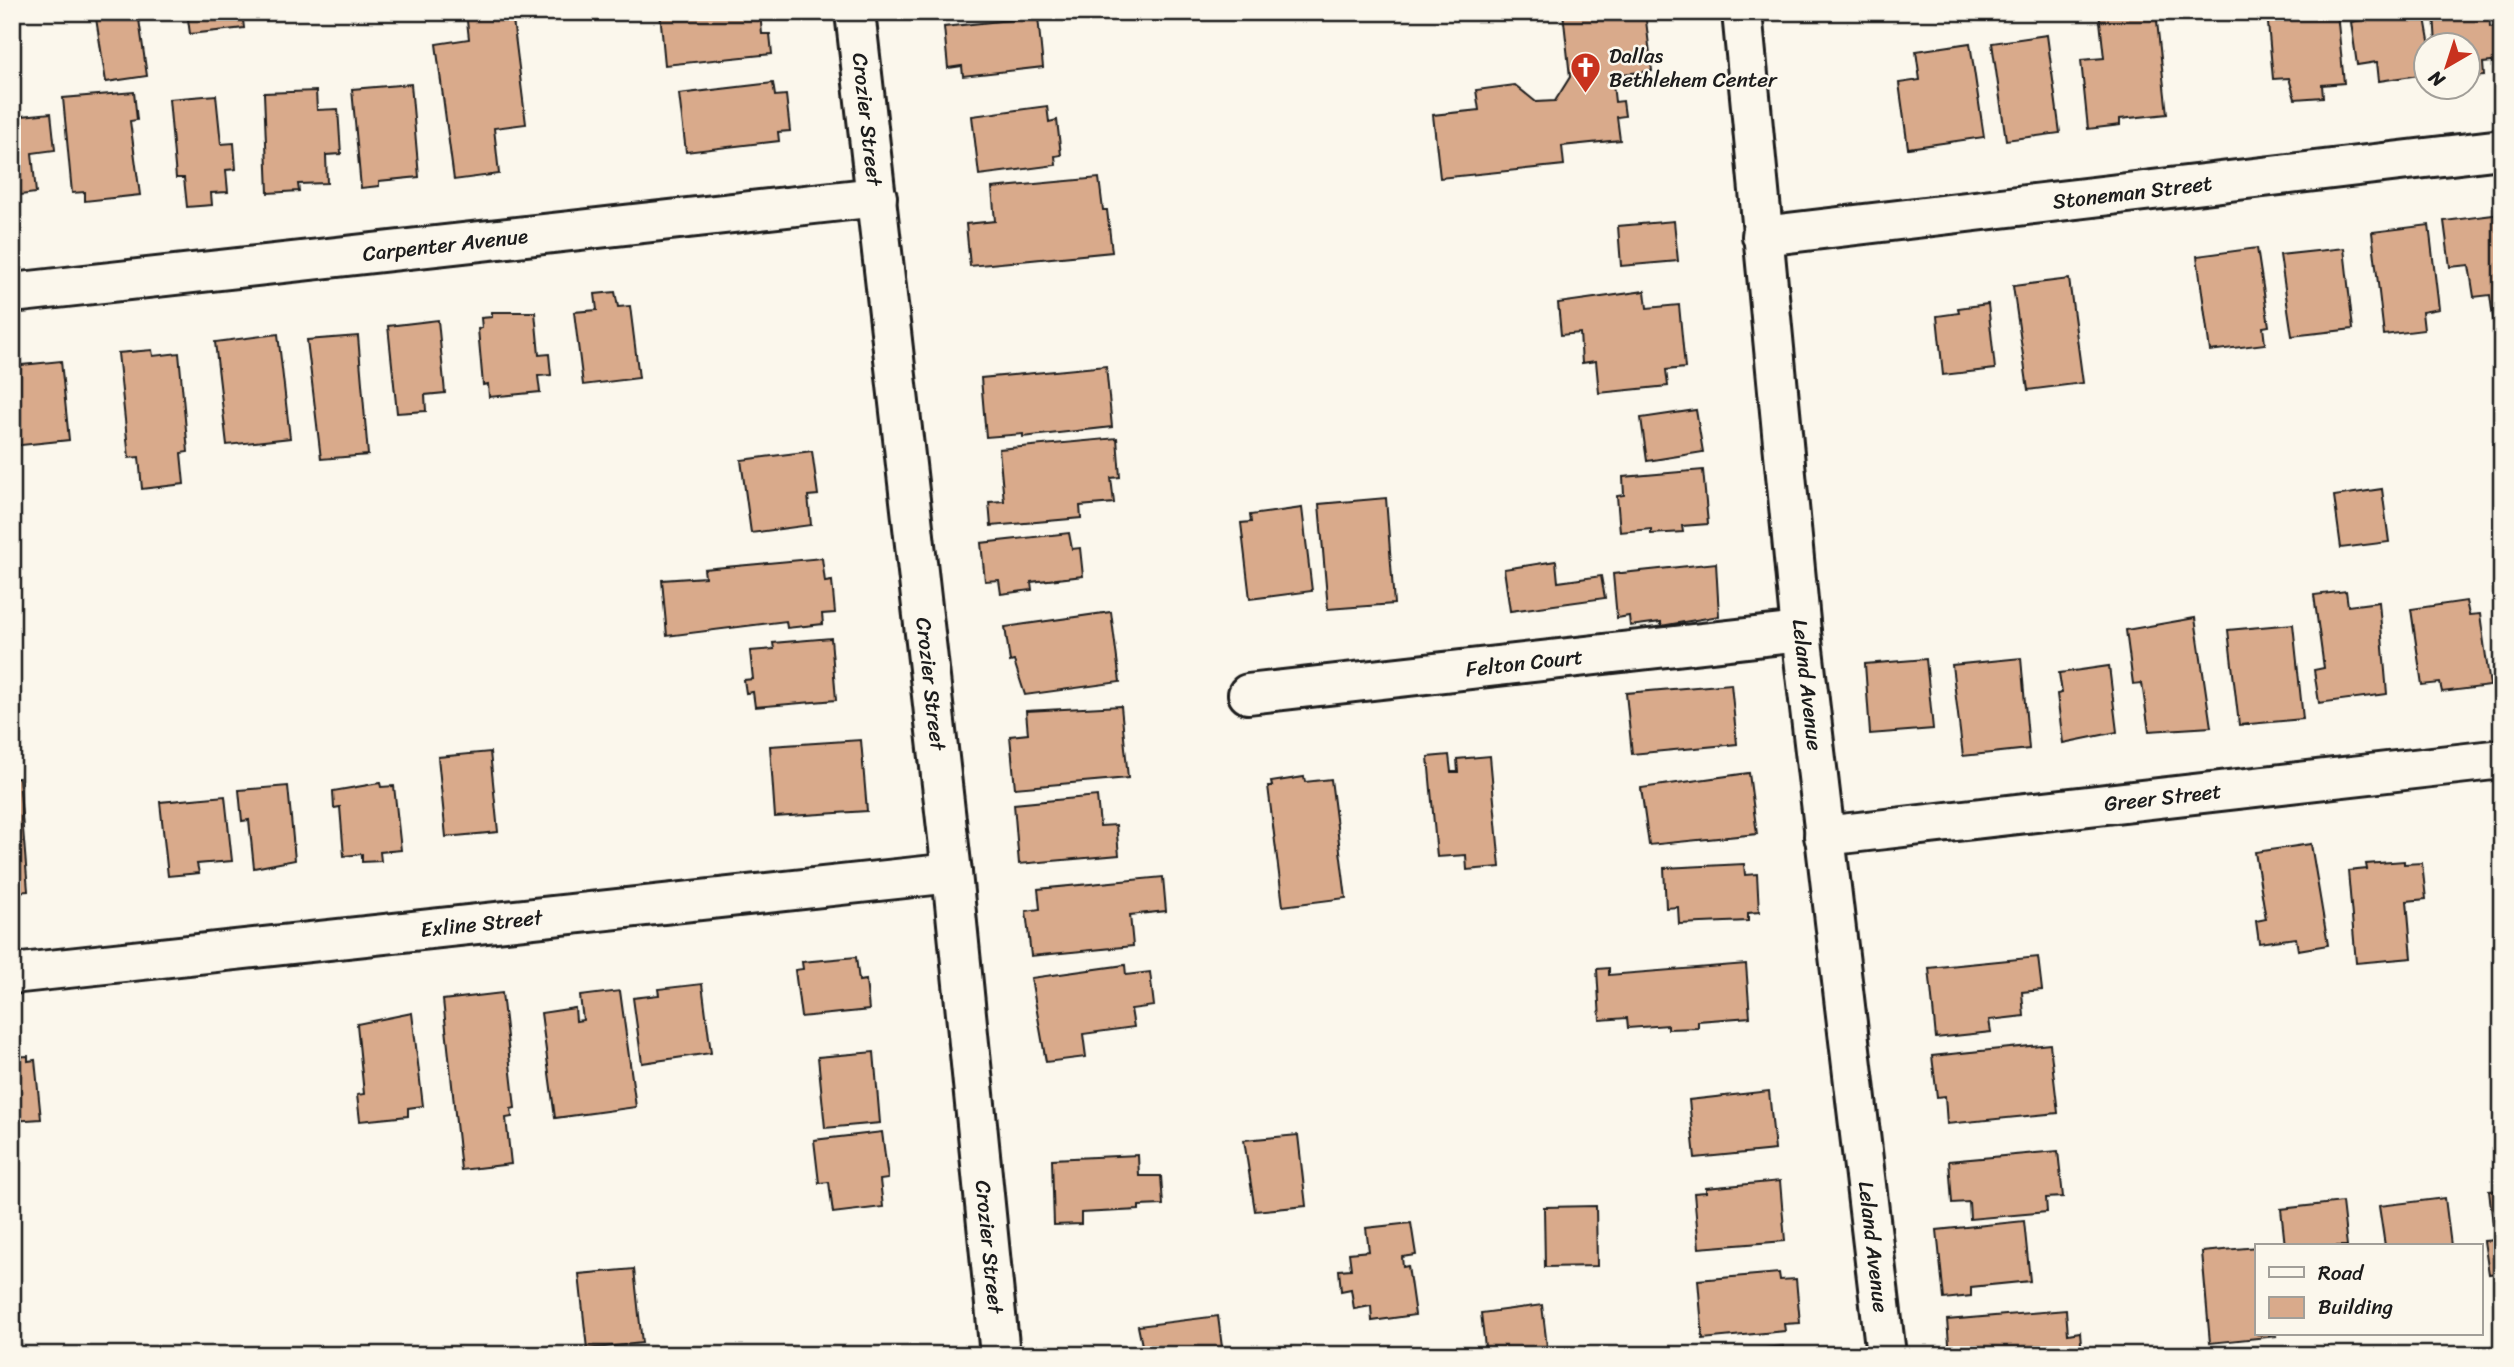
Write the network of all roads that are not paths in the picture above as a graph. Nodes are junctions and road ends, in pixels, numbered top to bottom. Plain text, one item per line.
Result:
1 (855, 12) edge
2 (1742, 12) edge
3 (2502, 149) edge
4 (877, 197) junction
5 (1762, 236) junction
6 (12, 293) edge
7 (1801, 632) junction
8 (1248, 694) dead end
9 (2502, 759) edge
10 (1824, 836) junction
11 (952, 873) junction
12 (12, 974) edge
13 (1000, 1355) edge
14 (1886, 1355) edge

1 - 4 street, Crozier Street
2 - 5 street, Leland Avenue
3 - 5 street, Stoneman Street
4 - 6 street, Carpenter Avenue
4 - 11 street, Crozier Street
5 - 7 street, Leland Avenue
7 - 8 street, Felton Court
7 - 10 street, Leland Avenue
9 - 10 street, Greer Street
10 - 14 street, Leland Avenue
11 - 12 street, Exline Street
11 - 13 street, Crozier Street

